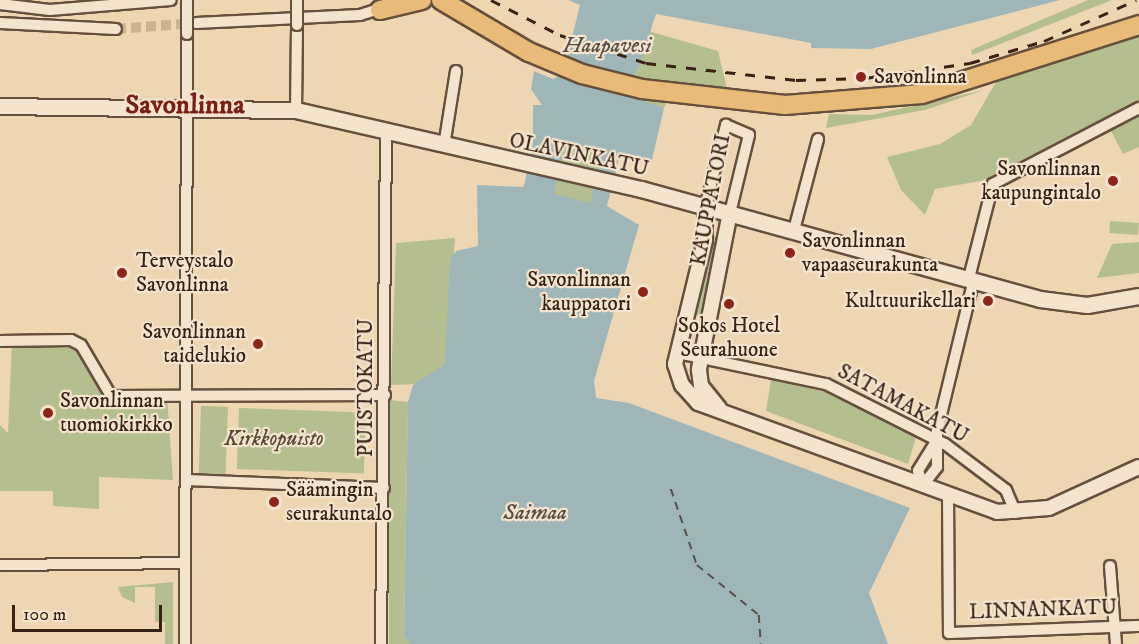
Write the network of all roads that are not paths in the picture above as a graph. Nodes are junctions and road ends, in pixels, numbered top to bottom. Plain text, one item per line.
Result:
1 (171, 0) edge
2 (187, 0) edge
3 (422, 0) edge
4 (297, 1) edge
5 (445, 1) edge
6 (388, 3) edge
7 (0, 4) edge
8 (196, 22) tunnel mouth
9 (0, 23) edge
10 (1139, 25) edge
11 (116, 29) tunnel mouth
12 (456, 70) dead end
13 (187, 105) junction
14 (0, 106) edge
15 (1139, 108) edge
16 (296, 110) junction
17 (386, 132) junction
18 (818, 139) dead end
19 (444, 146) junction
20 (705, 208) junction
21 (730, 213) junction
22 (795, 230) junction
23 (971, 279) junction
24 (1139, 296) edge
25 (0, 341) edge
26 (676, 353) junction
27 (700, 359) junction
28 (186, 395) junction
29 (385, 395) junction
30 (722, 412) junction
31 (937, 440) junction
32 (1139, 467) edge
33 (186, 480) junction
34 (923, 485) junction
35 (384, 488) junction
36 (948, 495) junction
37 (1016, 513) junction
38 (185, 563) junction
39 (0, 565) edge
40 (1110, 566) dead end
41 (1139, 626) edge
42 (1113, 627) junction
43 (185, 644) edge
44 (381, 644) edge
45 (1116, 644) edge

1 - 7 street
2 - 13 street, bridge
3 - 6 highway
4 - 16 street, bridge
5 - 10 highway
6 - 8 street
9 - 11 street
12 - 19 street
13 - 14 main road, OLAVINKATU
13 - 16 main road, OLAVINKATU
13 - 28 street
15 - 23 street
16 - 17 main road, OLAVINKATU
17 - 19 main road, OLAVINKATU
17 - 29 street, PUISTOKATU
18 - 22 street
19 - 20 main road, OLAVINKATU
20 - 21 main road, OLAVINKATU
20 - 21 street, KAUPPATORI
20 - 26 street, KAUPPATORI
21 - 22 main road, OLAVINKATU
21 - 27 street, KAUPPATORI
22 - 23 main road, OLAVINKATU
23 - 24 main road, OLAVINKATU
23 - 31 street
25 - 28 street
26 - 27 street, SATAMAKATU
26 - 30 street, KAUPPATORI
27 - 30 street, KAUPPATORI
27 - 31 street, SATAMAKATU
28 - 29 street
28 - 33 street
29 - 35 street, PUISTOKATU
30 - 34 street
31 - 34 street
31 - 34 street
31 - 37 street, SATAMAKATU
32 - 37 street
33 - 35 street
33 - 38 street
34 - 36 street
35 - 44 street, PUISTOKATU
36 - 37 street
36 - 42 street, LINNANKATU
38 - 39 street
38 - 43 street
40 - 42 street
41 - 42 street, LINNANKATU
42 - 45 street

